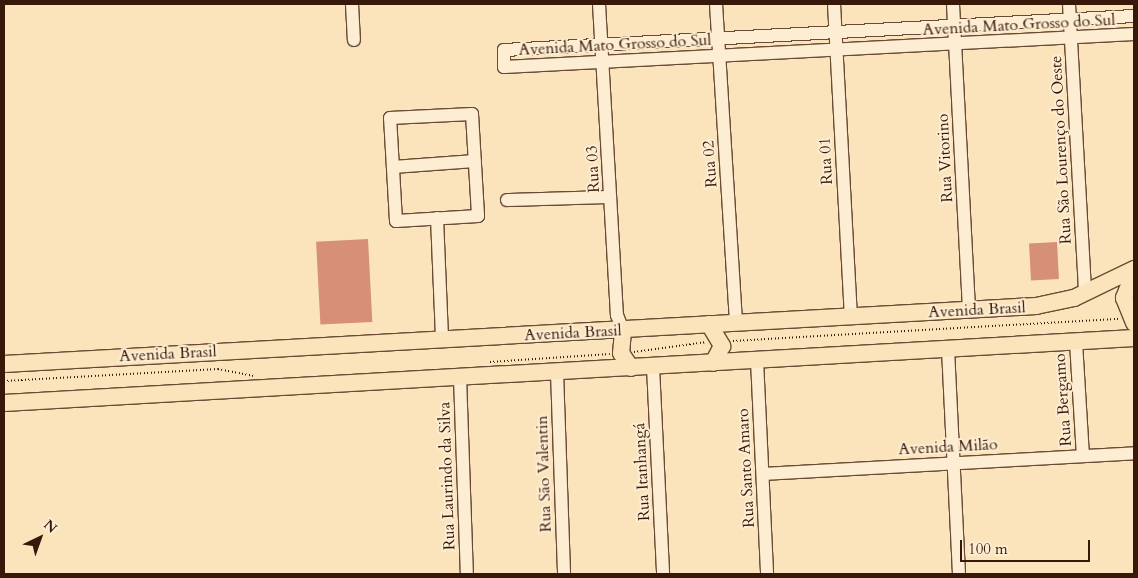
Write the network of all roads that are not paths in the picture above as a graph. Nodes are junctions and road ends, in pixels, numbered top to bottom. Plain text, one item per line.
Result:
1 (352, 4) edge
2 (600, 4) edge
3 (716, 4) edge
4 (834, 4) edge
5 (954, 4) edge
6 (1069, 4) edge
7 (1134, 16) edge
8 (1070, 20) junction
9 (955, 25) junction
10 (836, 32) junction
11 (1134, 34) edge
12 (718, 38) junction
13 (1071, 39) junction
14 (354, 40) dead end
15 (602, 45) junction
16 (956, 45) junction
17 (837, 51) junction
18 (720, 57) junction
19 (603, 62) junction
20 (475, 162) junction
21 (393, 167) junction
22 (610, 197) junction
23 (507, 200) dead end
24 (437, 218) junction
25 (1134, 271) edge
26 (1085, 294) junction
27 (969, 310) junction
28 (851, 317) junction
29 (1132, 321) edge
30 (736, 323) junction
31 (708, 324) junction
32 (623, 331) junction
33 (1134, 338) edge
34 (442, 339) junction
35 (1076, 342) junction
36 (948, 349) junction
37 (757, 360) junction
38 (713, 363) junction
39 (4, 364) edge
40 (631, 368) junction
41 (653, 368) junction
42 (557, 372) junction
43 (460, 377) junction
44 (4, 403) edge
45 (1134, 453) edge
46 (1083, 455) junction
47 (952, 463) junction
48 (764, 474) junction
49 (467, 574) edge
50 (564, 574) edge
51 (663, 574) edge
52 (767, 574) edge
53 (959, 574) edge

1 - 14 street
2 - 15 street, Rua 03
3 - 12 street, Rua 02
4 - 10 street, Rua 01
5 - 9 street, Rua Vitorino
6 - 8 street, Rua São Lourenço do Oeste
7 - 8 street, Avenida Mato Grosso do Sul
8 - 9 street, Avenida Mato Grosso do Sul
8 - 13 street, Rua São Lourenço do Oeste
9 - 10 street, Avenida Mato Grosso do Sul
9 - 16 street, Rua Vitorino
10 - 12 street, Avenida Mato Grosso do Sul
10 - 17 street, Rua 01
11 - 13 street, Avenida Mato Grosso do Sul
12 - 15 street, Avenida Mato Grosso do Sul
12 - 18 street, Rua 02
13 - 16 street, Avenida Mato Grosso do Sul
13 - 26 street, Rua São Lourenço do Oeste
15 - 19 street, Rua 03
15 - 19 street, Avenida Mato Grosso do Sul
16 - 17 street, Avenida Mato Grosso do Sul
16 - 27 street, Rua Vitorino
17 - 18 street, Avenida Mato Grosso do Sul
17 - 28 street, Rua 01
18 - 19 street, Avenida Mato Grosso do Sul
18 - 30 street, Rua 02
19 - 22 street, Rua 03
20 - 21 street
20 - 21 street
20 - 24 street
21 - 24 street
22 - 23 street
22 - 32 street, Rua 03
24 - 34 street
25 - 26 main road, Avenida Brasil
25 - 29 main road
26 - 27 main road, Avenida Brasil
27 - 28 main road, Avenida Brasil
28 - 30 main road, Avenida Brasil
30 - 31 main road, Avenida Brasil
31 - 32 main road, Avenida Brasil
31 - 38 main road
32 - 34 main road, Avenida Brasil
32 - 40 main road
33 - 35 main road
34 - 39 main road, Avenida Brasil
35 - 36 main road
35 - 46 street, Rua Bergamo
36 - 37 main road
36 - 47 street
37 - 38 main road
37 - 48 street, Rua Santo Amaro
38 - 41 main road
40 - 41 main road
40 - 42 main road
41 - 51 street, Rua Itanhangá
42 - 43 main road
42 - 50 street, Rua São Valentin
43 - 44 main road
43 - 49 street, Rua Laurindo da Silva
45 - 46 street, Avenida Milão
46 - 47 street, Avenida Milão
47 - 48 street, Avenida Milão
47 - 53 street
48 - 52 street, Rua Santo Amaro

